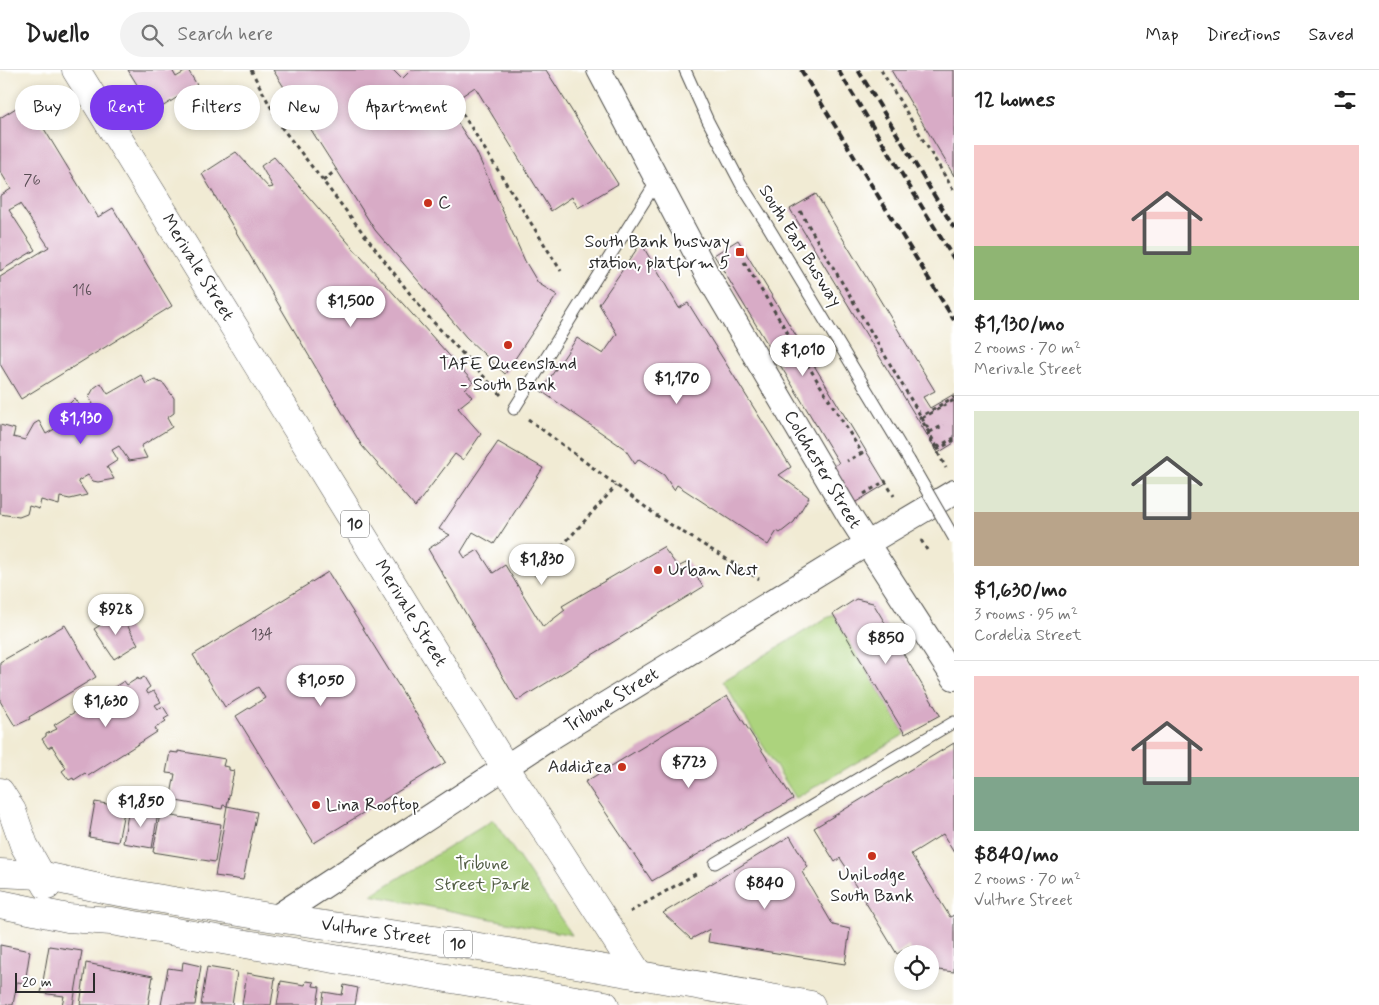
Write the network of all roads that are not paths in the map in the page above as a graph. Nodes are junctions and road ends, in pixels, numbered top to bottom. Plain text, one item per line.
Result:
1 (76, 70) edge
2 (599, 70) edge
3 (685, 70) edge
4 (657, 180) junction
5 (514, 409) road end
6 (954, 492) edge
7 (954, 538) edge
8 (868, 543) junction
9 (954, 678) edge
10 (954, 722) edge
11 (505, 766) junction
12 (2, 804) edge
13 (715, 863) dead end
14 (0, 873) edge
15 (40, 875) junction
16 (0, 904) edge
17 (275, 918) junction
18 (111, 921) junction
19 (639, 975) junction
20 (605, 1005) edge
21 (811, 1005) edge

1 - 11 main road, Merivale Street / 10
2 - 4 street, Colchester Street
3 - 7 lane, South East Busway, bridge
4 - 5 lane
4 - 8 street, Colchester Street
6 - 8 street, Tribune Street
8 - 9 street, Colchester Street
8 - 11 street, Tribune Street
10 - 13 lane
11 - 17 street, Tribune Street
11 - 19 main road, Merivale Street / 10
12 - 15 main road, 10
14 - 15 main road, Vulture Street
15 - 17 main road, Vulture Street / 10
15 - 18 main road, 10
16 - 18 main road, Vulture Street
17 - 19 main road, Vulture Street / 10
18 - 20 main road, Vulture Street / 10
19 - 21 main road, Vulture Street / 10

